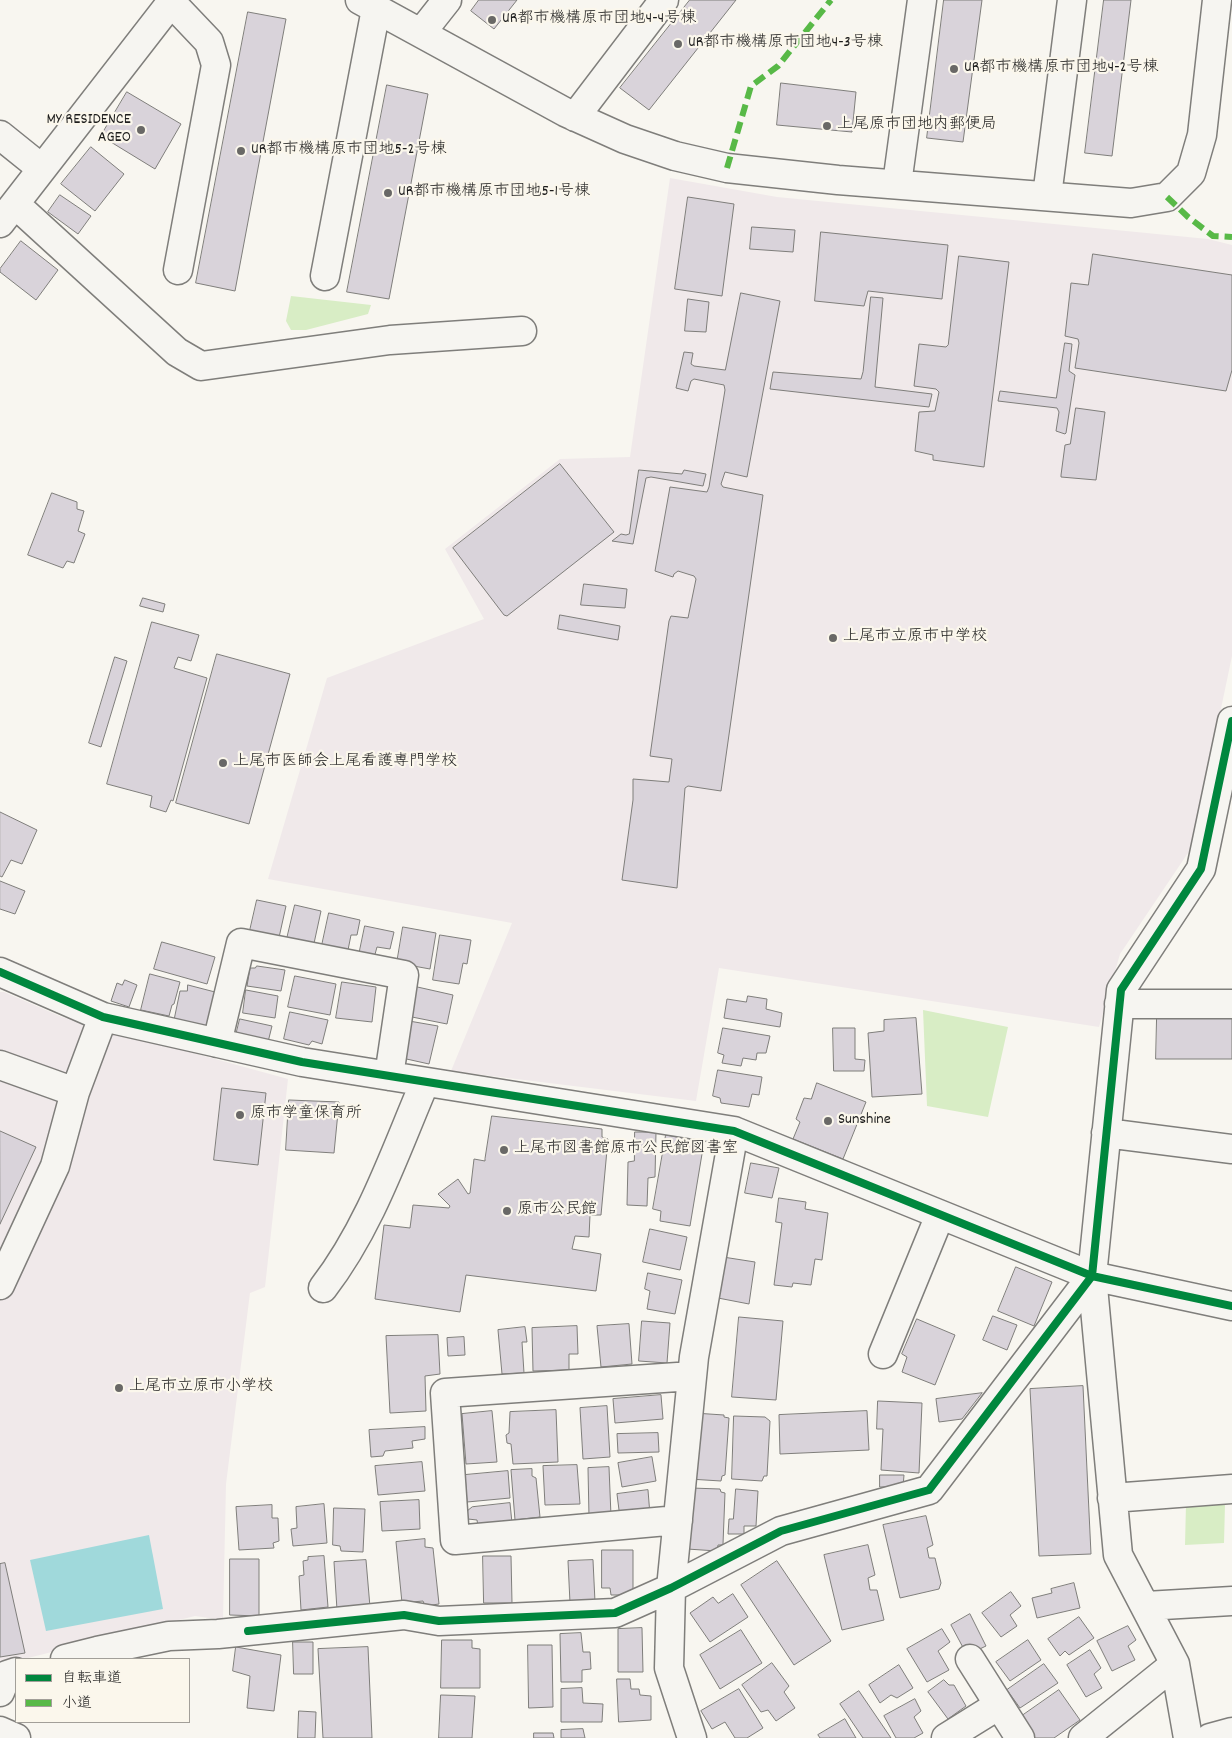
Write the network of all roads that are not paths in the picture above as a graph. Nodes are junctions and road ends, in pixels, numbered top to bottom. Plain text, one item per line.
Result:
1 (447, 0) edge
2 (664, 0) edge
3 (922, 0) edge
4 (1072, 0) edge
5 (1217, 0) edge
6 (172, 1) edge
7 (368, 5) edge
8 (421, 33) junction
9 (575, 117) junction
10 (0, 135) edge
11 (41, 168) junction
12 (898, 184) junction
13 (1047, 196) junction
14 (7, 214) edge
15 (178, 270) dead end
16 (325, 276) dead end
17 (522, 331) dead end
18 (1232, 721) edge
19 (0, 972) edge
20 (1118, 1004) junction
21 (1232, 1004) edge
22 (103, 1017) junction
23 (217, 1043) junction
24 (0, 1065) edge
25 (389, 1076) junction
26 (425, 1082) junction
27 (75, 1092) junction
28 (734, 1131) junction
29 (1106, 1133) junction
30 (1232, 1149) edge
31 (940, 1215) junction
32 (1092, 1276) junction
33 (0, 1285) edge
34 (323, 1288) dead end
35 (1232, 1306) edge
36 (883, 1354) dead end
37 (692, 1376) junction
38 (1232, 1489) edge
39 (1112, 1498) junction
40 (678, 1520) junction
41 (671, 1588) junction
42 (1232, 1601) edge
43 (1146, 1606) junction
44 (69, 1658) edge
45 (970, 1659) dead end
46 (1175, 1664) junction
47 (15, 1672) edge
48 (0, 1692) edge
49 (999, 1705) junction
50 (0, 1732) edge
51 (1232, 1732) edge
52 (693, 1737) edge
53 (16, 1738) edge
54 (946, 1738) edge
55 (1020, 1738) edge
56 (1083, 1738) edge
57 (1188, 1738) edge
58 (1210, 1738) edge

1 - 8 street
2 - 9 street
3 - 12 street
4 - 13 street
5 - 13 street
6 - 11 street
6 - 15 street
7 - 8 street
7 - 16 street
8 - 9 street
9 - 12 street
10 - 11 street
11 - 14 street
12 - 13 street
14 - 17 street
18 - 20 street
19 - 22 street
20 - 21 street
20 - 29 street
22 - 23 street
22 - 27 street
23 - 25 street
23 - 25 street
24 - 27 street
25 - 26 street
26 - 28 street
26 - 34 street
27 - 33 street
28 - 31 street
28 - 37 street
29 - 30 street
29 - 32 street
31 - 32 street
31 - 36 street
32 - 35 street
32 - 39 street
32 - 41 street
37 - 40 street
37 - 40 street
38 - 39 street
39 - 43 street
40 - 41 street
41 - 44 street
41 - 52 street
42 - 43 street
43 - 46 street
45 - 49 street
46 - 56 street
46 - 57 street
47 - 48 street
49 - 54 street
49 - 55 street
50 - 53 street
51 - 58 street

